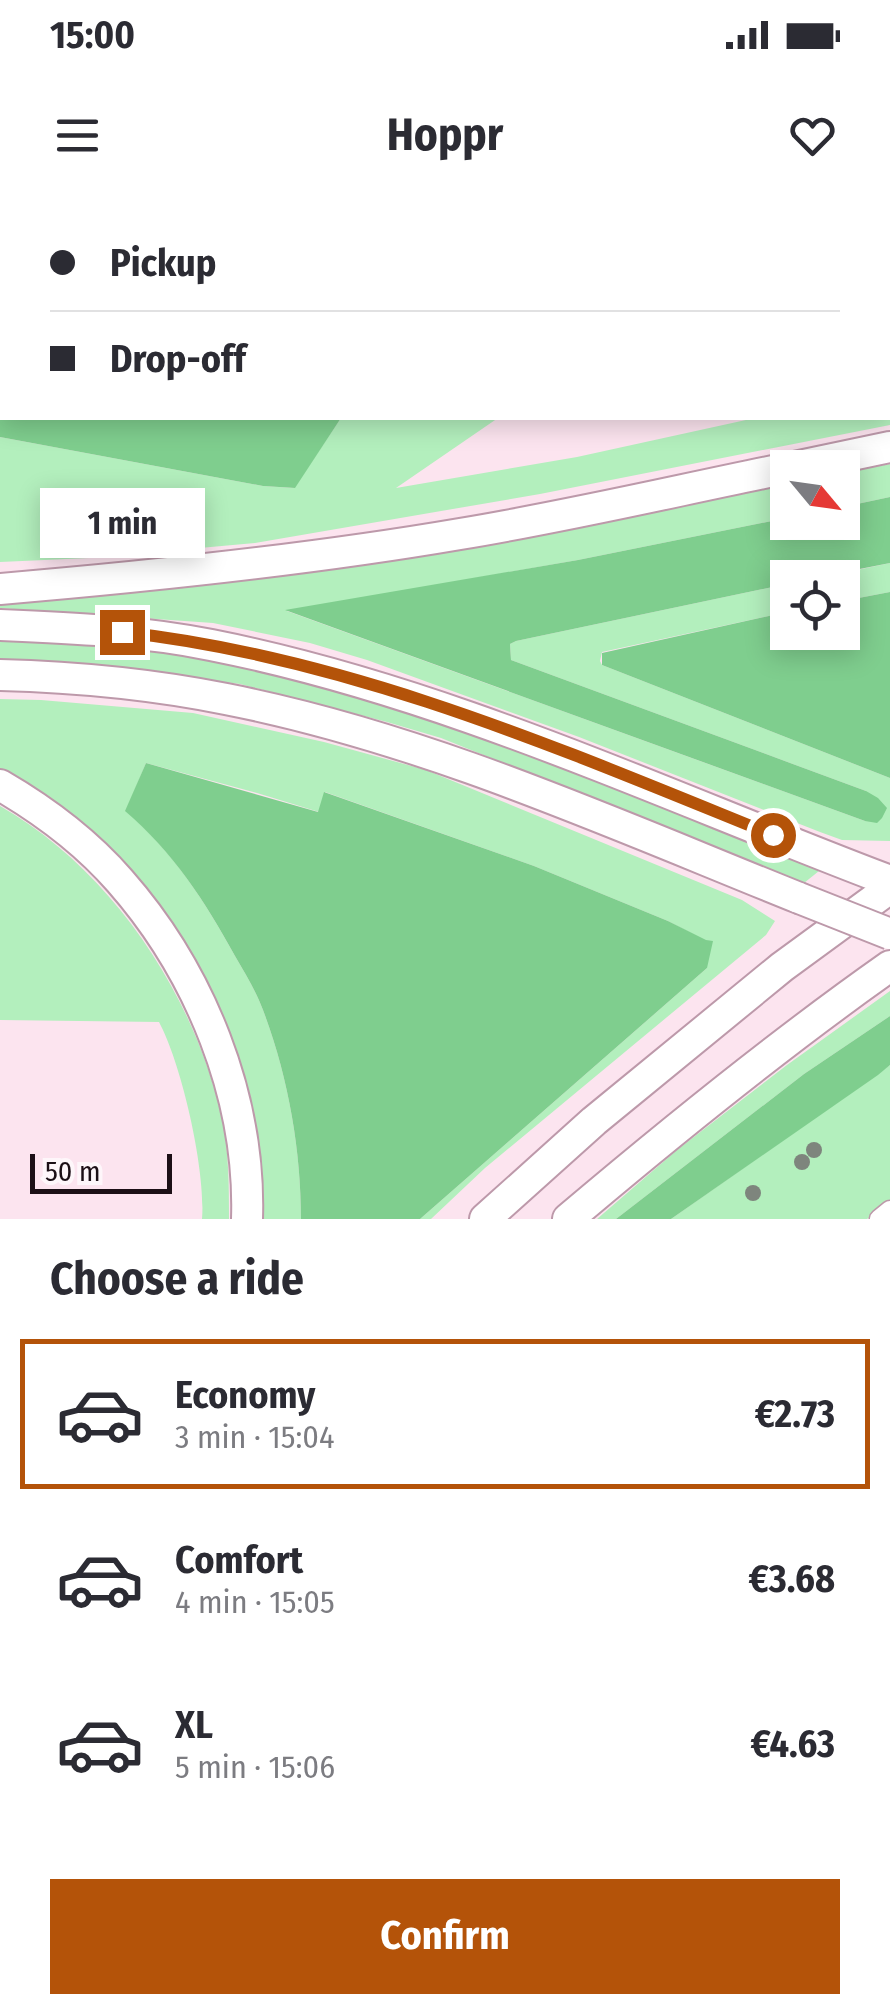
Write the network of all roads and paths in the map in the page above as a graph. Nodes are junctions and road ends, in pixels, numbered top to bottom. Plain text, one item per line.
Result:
1 (890, 447) edge
2 (860, 453) edge
3 (770, 472) edge
4 (0, 589) edge
5 (0, 625) edge
6 (0, 675) edge
7 (0, 785) edge
8 (890, 884) edge
9 (890, 934) edge
10 (890, 966) edge
11 (890, 1210) edge
12 (248, 1219) edge
13 (485, 1219) edge
14 (568, 1219) edge
15 (878, 1219) edge

1 - 2 highway
3 - 4 highway
5 - 8 highway
6 - 9 highway, bridge
7 - 12 highway
8 - 13 highway
10 - 14 highway
11 - 15 street

